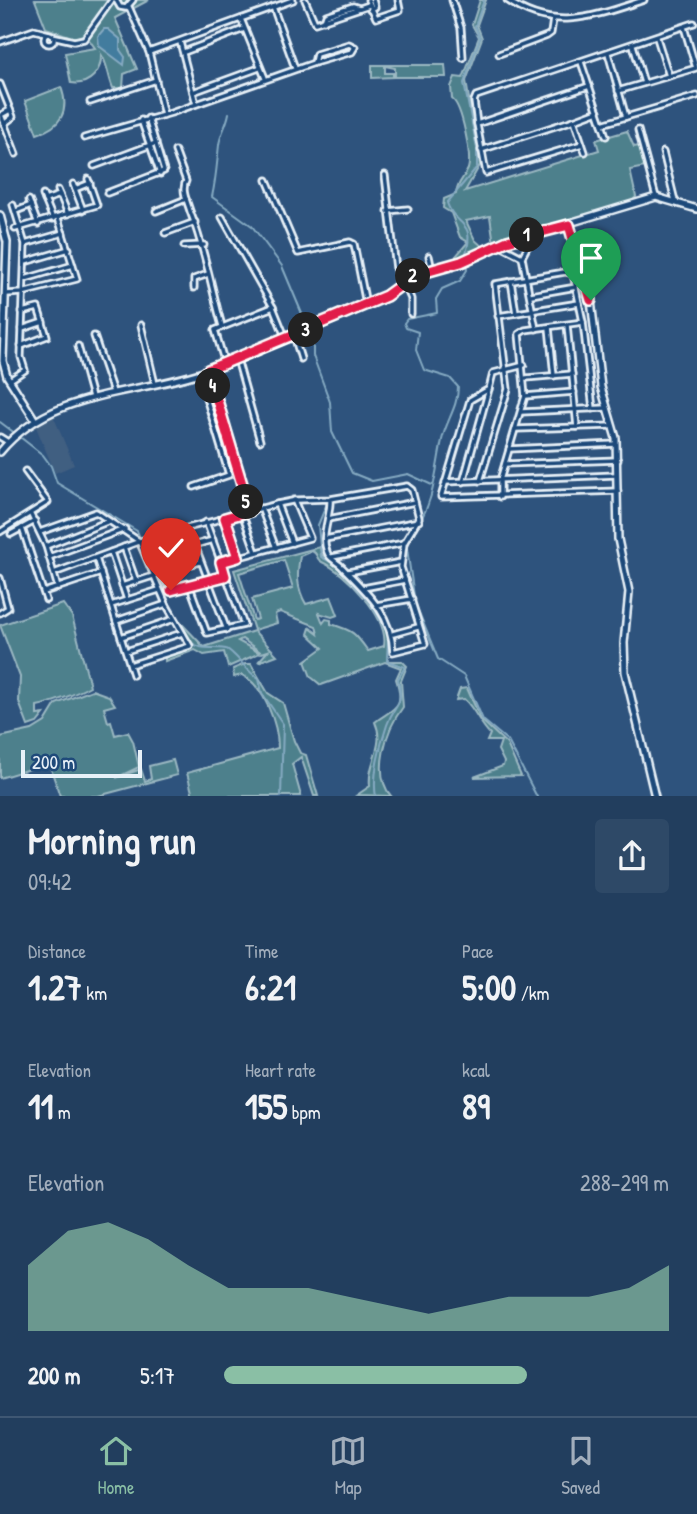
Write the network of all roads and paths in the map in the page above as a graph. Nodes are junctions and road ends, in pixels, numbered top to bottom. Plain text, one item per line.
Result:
1 (114, 0) edge
2 (133, 0) edge
3 (293, 0) edge
4 (305, 0) edge
5 (373, 0) edge
6 (398, 0) edge
7 (452, 0) edge
8 (507, 0) edge
9 (643, 0) edge
10 (369, 5) edge
11 (273, 6) junction
12 (128, 7) junction
13 (241, 19) junction
14 (553, 19) junction
15 (694, 23) dead end
16 (684, 27) junction
17 (244, 29) junction
18 (657, 37) junction
19 (0, 42) edge
20 (180, 42) junction
21 (633, 44) junction
22 (149, 52) junction
23 (184, 52) junction
24 (608, 52) junction
25 (499, 54) dead end
26 (463, 58) dead end
27 (314, 62) junction
28 (581, 62) junction
29 (259, 68) junction
30 (295, 68) junction
31 (697, 69) edge
32 (669, 76) junction
33 (265, 78) junction
34 (156, 80) junction
35 (0, 83) edge
36 (644, 83) junction
37 (589, 86) junction
38 (618, 91) junction
39 (193, 92) junction
40 (697, 96) edge
41 (90, 102) dead end
42 (196, 104) junction
43 (10, 110) junction
44 (598, 111) junction
45 (164, 115) junction
46 (626, 117) junction
47 (148, 118) junction
48 (141, 120) junction
49 (574, 120) junction
50 (4, 124) junction
51 (477, 124) junction
52 (602, 124) junction
53 (638, 130) dead end
54 (606, 136) dead end
55 (84, 138) dead end
56 (156, 143) junction
57 (582, 144) junction
58 (149, 145) junction
59 (481, 150) junction
60 (175, 151) dead end
61 (585, 152) dead end
62 (663, 152) dead end
63 (16, 154) dead end
64 (94, 166) dead end
65 (160, 173) junction
66 (384, 175) dead end
67 (267, 180) dead end
68 (107, 193) dead end
69 (656, 197) junction
70 (186, 199) junction
71 (675, 201) junction
72 (13, 205) dead end
73 (408, 209) dead end
74 (697, 209) edge
75 (83, 210) junction
76 (16, 211) junction
77 (156, 211) dead end
78 (388, 211) junction
79 (0, 215) edge
80 (68, 215) junction
81 (222, 217) dead end
82 (56, 219) junction
83 (195, 222) junction
84 (38, 225) junction
85 (569, 225) junction
86 (22, 227) junction
87 (15, 229) dead end
88 (63, 233) junction
89 (164, 233) dead end
90 (534, 234) junction
91 (25, 244) junction
92 (204, 245) junction
93 (498, 245) junction
94 (184, 246) dead end
95 (69, 249) junction
96 (429, 256) dead end
97 (522, 257) junction
98 (25, 262) junction
99 (74, 265) junction
100 (432, 270) junction
101 (208, 274) junction
102 (528, 278) junction
103 (25, 279) junction
104 (511, 281) junction
105 (400, 284) junction
106 (576, 287) junction
107 (194, 288) dead end
108 (22, 293) junction
109 (5, 294) junction
110 (531, 295) junction
111 (579, 303) junction
112 (366, 304) junction
113 (272, 307) junction
114 (534, 311) junction
115 (22, 312) junction
116 (517, 313) junction
117 (411, 314) dead end
118 (498, 317) junction
119 (44, 322) junction
120 (583, 322) junction
121 (141, 325) dead end
122 (568, 325) junction
123 (2, 326) edge
124 (222, 326) junction
125 (549, 327) junction
126 (22, 329) junction
127 (536, 329) junction
128 (94, 336) dead end
129 (294, 336) junction
130 (286, 339) junction
131 (21, 346) junction
132 (78, 346) dead end
133 (237, 359) junction
134 (300, 359) dead end
135 (225, 364) junction
136 (524, 365) junction
137 (507, 369) junction
138 (208, 370) junction
139 (199, 374) junction
140 (572, 374) junction
141 (554, 376) junction
142 (526, 378) junction
143 (10, 380) junction
144 (155, 384) junction
145 (489, 389) junction
146 (113, 392) junction
147 (574, 393) junction
148 (525, 396) junction
149 (92, 397) junction
150 (593, 408) junction
151 (608, 408) junction
152 (576, 409) junction
153 (522, 412) junction
154 (35, 420) junction
155 (613, 426) junction
156 (577, 427) junction
157 (516, 429) junction
158 (0, 437) edge
159 (9, 440) junction
160 (261, 441) dead end
161 (617, 444) junction
162 (509, 449) junction
163 (0, 452) edge
164 (618, 460) junction
165 (505, 464) junction
166 (25, 471) dead end
167 (618, 475) junction
168 (500, 480) junction
169 (480, 481) junction
170 (445, 482) junction
171 (463, 482) junction
172 (194, 487) dead end
173 (618, 491) junction
174 (500, 498) junction
175 (330, 499) junction
176 (295, 500) junction
177 (415, 502) junction
178 (278, 504) junction
179 (261, 508) junction
180 (250, 511) junction
181 (242, 513) junction
182 (31, 515) junction
183 (225, 518) junction
184 (328, 519) junction
185 (109, 520) junction
186 (35, 521) junction
187 (419, 521) junction
188 (206, 522) junction
189 (22, 528) junction
190 (125, 529) junction
191 (40, 532) junction
192 (0, 533) edge
193 (11, 534) dead end
194 (325, 539) junction
195 (142, 540) junction
196 (213, 540) junction
197 (292, 543) junction
198 (404, 543) junction
199 (195, 545) junction
200 (46, 546) junction
201 (124, 547) junction
202 (276, 548) junction
203 (111, 552) junction
204 (256, 552) junction
205 (154, 556) junction
206 (238, 557) junction
207 (50, 558) junction
208 (96, 558) junction
209 (330, 558) junction
210 (200, 562) junction
211 (221, 562) junction
212 (401, 562) junction
213 (162, 572) junction
214 (348, 572) junction
215 (54, 573) junction
216 (101, 573) junction
217 (154, 575) junction
218 (225, 576) junction
219 (0, 579) edge
220 (207, 579) junction
221 (405, 580) junction
222 (136, 581) junction
223 (189, 584) junction
224 (122, 586) junction
225 (58, 587) junction
226 (363, 588) junction
227 (160, 590) junction
228 (44, 592) junction
229 (412, 599) junction
230 (46, 600) dead end
231 (127, 600) junction
232 (166, 604) junction
233 (111, 605) junction
234 (376, 605) junction
235 (0, 613) edge
236 (174, 619) junction
237 (116, 621) junction
238 (419, 626) junction
239 (227, 629) junction
240 (182, 633) junction
241 (393, 634) junction
242 (121, 637) junction
243 (125, 651) junction
244 (130, 665) junction
245 (133, 675) dead end
246 (655, 796) edge

1 - 12 street
1 - 19 street
2 - 12 street
3 - 11 street
4 - 10 street
5 - 10 street
6 - 10 street
7 - 26 street
8 - 14 street
9 - 14 street
11 - 13 street
11 - 30 street
12 - 22 street
13 - 17 street
13 - 20 street
14 - 25 street
15 - 16 street
16 - 18 street
16 - 31 street
17 - 23 street
17 - 29 street
18 - 21 street
18 - 32 street
20 - 22 street
20 - 23 street
21 - 24 street
21 - 36 street
22 - 34 street
23 - 39 street
24 - 28 street
24 - 38 street
27 - 27 street
27 - 30 street
28 - 37 street
28 - 51 street
29 - 33 street
29 - 39 street
30 - 33 street
31 - 32 street
32 - 36 street
33 - 42 street
34 - 41 street
34 - 45 street
35 - 43 street
36 - 38 street
37 - 44 street
37 - 51 street
38 - 46 street
39 - 42 street
40 - 46 street
42 - 45 street
43 - 50 street
43 - 50 street
44 - 49 street
44 - 52 street
45 - 47 street
46 - 52 street
47 - 48 street
47 - 56 street
48 - 55 street
48 - 58 street
49 - 57 street
49 - 59 street
50 - 63 street
51 - 59 street
52 - 54 street
53 - 69 street
56 - 58 street
56 - 65 street
57 - 59 street
57 - 61 street
58 - 64 street
58 - 65 street
60 - 70 street
62 - 71 street
65 - 68 street
66 - 78 street
67 - 112 street
69 - 71 street
69 - 85 street
70 - 77 street
70 - 83 street
71 - 74 street
72 - 76 street
73 - 78 street
75 - 75 street
75 - 80 street
76 - 84 street
76 - 86 street
78 - 105 street
79 - 109 street
80 - 82 street
80 - 82 street
81 - 113 street
82 - 84 street
82 - 88 street
83 - 89 street
83 - 92 street
84 - 86 street
85 - 90 street
85 - 151 street
86 - 87 street
86 - 91 street
88 - 91 street
88 - 95 street
90 - 93 street
90 - 97 street
91 - 98 street
92 - 94 street
92 - 101 street
93 - 97 street
93 - 100 street
95 - 98 street
95 - 99 street
96 - 100 street
97 - 102 street
98 - 103 street
99 - 103 street
99 - 108 street
100 - 105 street
101 - 107 street
101 - 124 street
102 - 104 street
102 - 106 street
102 - 110 street
103 - 108 street
104 - 116 street
104 - 118 street
105 - 112 street
105 - 117 street
106 - 110 street
106 - 111 street
108 - 109 street
108 - 115 street
109 - 123 street
110 - 114 street
111 - 114 street
111 - 120 street
112 - 129 street
113 - 124 street
113 - 130 street
114 - 116 street
114 - 127 street
115 - 119 street
115 - 126 street
116 - 118 street
118 - 137 street
119 - 126 street
119 - 131 street
120 - 122 street
120 - 150 street
121 - 144 street
122 - 125 street
122 - 140 street
123 - 143 street
124 - 135 street
125 - 127 street
125 - 141 street
126 - 131 street
127 - 136 street
128 - 146 street
129 - 130 street
129 - 134 street
130 - 133 street
131 - 143 street
132 - 149 street
133 - 135 street
133 - 160 street
135 - 138 street
136 - 137 street
136 - 142 street
137 - 145 street
137 - 169 street
138 - 139 street
138 - 180 street
139 - 144 street
139 - 172 street
140 - 141 street
140 - 147 street
141 - 142 street
142 - 148 street
143 - 154 street
144 - 146 street
145 - 170 street
145 - 171 street
146 - 149 street
147 - 148 street
147 - 152 street
148 - 153 street
149 - 154 street
150 - 151 street
150 - 152 street
151 - 155 street
152 - 153 street
152 - 156 street
153 - 157 street
154 - 159 street
155 - 156 street
155 - 161 street
156 - 157 street
157 - 162 street
158 - 159 street
159 - 163 street
161 - 162 street
161 - 164 street
162 - 165 street
164 - 165 street
164 - 167 street
165 - 168 street
166 - 182 street
167 - 168 street
167 - 173 street
168 - 169 street
168 - 174 street
169 - 171 street
170 - 171 street
170 - 174 street
173 - 174 street
173 - 246 street
175 - 176 street
175 - 177 street
175 - 184 street
176 - 178 street
176 - 197 street
177 - 184 street
177 - 187 street
178 - 179 street
178 - 197 street
179 - 180 street
179 - 202 street
180 - 181 street
181 - 183 street
181 - 204 street
182 - 186 street
182 - 192 street
183 - 188 street
183 - 206 street
184 - 194 street
185 - 190 street
185 - 191 street
185 - 200 street
186 - 189 street
186 - 191 street
187 - 194 street
187 - 198 street
188 - 195 street
188 - 196 street
189 - 193 street
189 - 228 street
190 - 195 street
190 - 207 street
191 - 200 street
194 - 209 street
195 - 201 street
195 - 205 street
195 - 217 street
196 - 199 street
196 - 211 street
197 - 202 street
198 - 209 street
198 - 212 street
199 - 205 street
199 - 210 street
200 - 207 street
201 - 203 street
201 - 222 street
202 - 204 street
203 - 208 street
203 - 224 street
204 - 206 street
205 - 213 street
206 - 211 street
207 - 215 street
208 - 215 street
208 - 216 street
209 - 214 street
210 - 213 street
210 - 220 street
211 - 218 street
212 - 214 street
212 - 221 street
213 - 223 street
214 - 226 street
215 - 225 street
216 - 225 street
216 - 233 street
217 - 222 street
217 - 227 street
218 - 220 street
218 - 239 street
219 - 235 street
220 - 223 street
220 - 239 street
221 - 226 street
221 - 229 street
222 - 224 street
223 - 239 street
224 - 231 street
225 - 228 street
226 - 234 street
227 - 231 street
227 - 232 street
228 - 230 street
229 - 234 street
229 - 238 street
231 - 233 street
232 - 236 street
232 - 237 street
233 - 237 street
234 - 241 street
236 - 240 street
236 - 242 street
237 - 242 street
238 - 241 street
238 - 241 street
240 - 243 street
240 - 244 street
242 - 243 street
243 - 244 street
244 - 245 street

